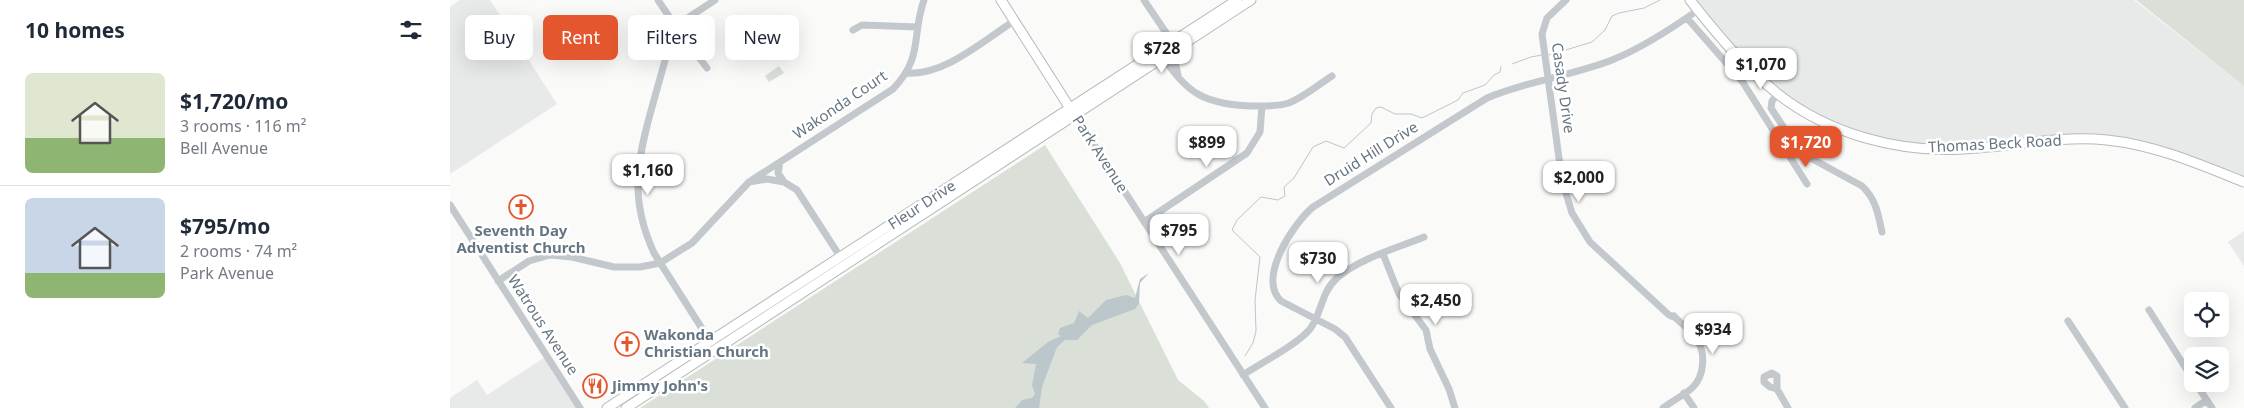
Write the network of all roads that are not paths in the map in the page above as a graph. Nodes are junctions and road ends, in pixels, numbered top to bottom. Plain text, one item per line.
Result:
1 (658, 0) edge
2 (715, 0) edge
3 (924, 0) edge
4 (1000, 0) edge
5 (1144, 0) edge
6 (1237, 0) edge
7 (1251, 0) edge
8 (1566, 0) edge
9 (1690, 0) edge
10 (1698, 10) junction
11 (668, 15) edge
12 (693, 15) edge
13 (1687, 18) junction
14 (1014, 21) junction
15 (918, 27) junction
16 (852, 30) dead end
17 (1167, 50) junction
18 (666, 60) edge
19 (701, 60) edge
20 (707, 68) dead end
21 (906, 73) junction
22 (1332, 76) dead end
23 (1548, 80) junction
24 (1778, 94) junction
25 (1262, 106) junction
26 (1072, 111) junction
27 (780, 162) junction
28 (749, 182) junction
29 (784, 182) junction
30 (2244, 182) edge
31 (1807, 184) dead end
32 (450, 206) edge
33 (1144, 222) junction
34 (1882, 232) dead end
35 (1424, 237) dead end
36 (1383, 254) junction
37 (841, 258) junction
38 (660, 263) junction
39 (838, 270) junction
40 (498, 281) junction
41 (2149, 310) dead end
42 (1316, 319) junction
43 (2068, 320) dead end
44 (714, 345) junction
45 (2184, 365) edge
46 (1243, 375) junction
47 (1777, 389) dead end
48 (2202, 392) edge
49 (1684, 393) junction
50 (2207, 400) junction
51 (580, 408) edge
52 (607, 408) edge
53 (626, 408) edge
54 (1265, 408) edge
55 (1391, 408) edge
56 (1455, 408) edge
57 (1663, 408) edge
58 (1694, 408) edge
59 (1788, 408) edge
60 (2124, 408) edge
61 (2195, 408) edge
62 (2212, 408) edge

1 - 11 street
2 - 12 street
3 - 15 street, Wakonda Court
4 - 14 main road, Park Avenue
5 - 17 street
6 - 17 main road, Fleur Drive
7 - 17 main road, Fleur Drive
8 - 23 street, Casady Drive
9 - 10 main road, Thomas Beck Road
10 - 13 street, Druid Hill Drive
10 - 24 main road, Thomas Beck Road
13 - 23 street, Druid Hill Drive
13 - 31 street
14 - 21 street
14 - 26 main road, Park Avenue
15 - 16 street
15 - 21 street, Wakonda Court
17 - 25 street
17 - 26 main road, Fleur Drive
18 - 38 street
19 - 20 street
21 - 27 street, Wakonda Court
22 - 25 street
23 - 42 street, Druid Hill Drive
23 - 49 street, Casady Drive
24 - 30 main road, Thomas Beck Road
24 - 34 street
25 - 33 street
26 - 33 street, Park Avenue
26 - 37 main road, Fleur Drive
26 - 39 main road, Fleur Drive
27 - 28 street, Wakonda Court
27 - 29 street
28 - 29 street
28 - 38 street, Wakonda Court
29 - 37 street
32 - 40 street, Watrous Avenue
33 - 46 street, Park Avenue
35 - 36 street
36 - 42 street
36 - 56 street
37 - 39 street
37 - 44 main road, Fleur Drive
38 - 40 street
38 - 44 street
39 - 44 main road, Fleur Drive
40 - 51 street, Watrous Avenue
41 - 45 street
42 - 46 street
42 - 55 street, Druid Hill Drive
43 - 60 street
44 - 52 main road, Fleur Drive
44 - 53 main road, Fleur Drive
46 - 54 street, Park Avenue
47 - 59 street
48 - 50 street
49 - 57 street, Casady Drive
49 - 58 street
50 - 61 street
50 - 62 street

